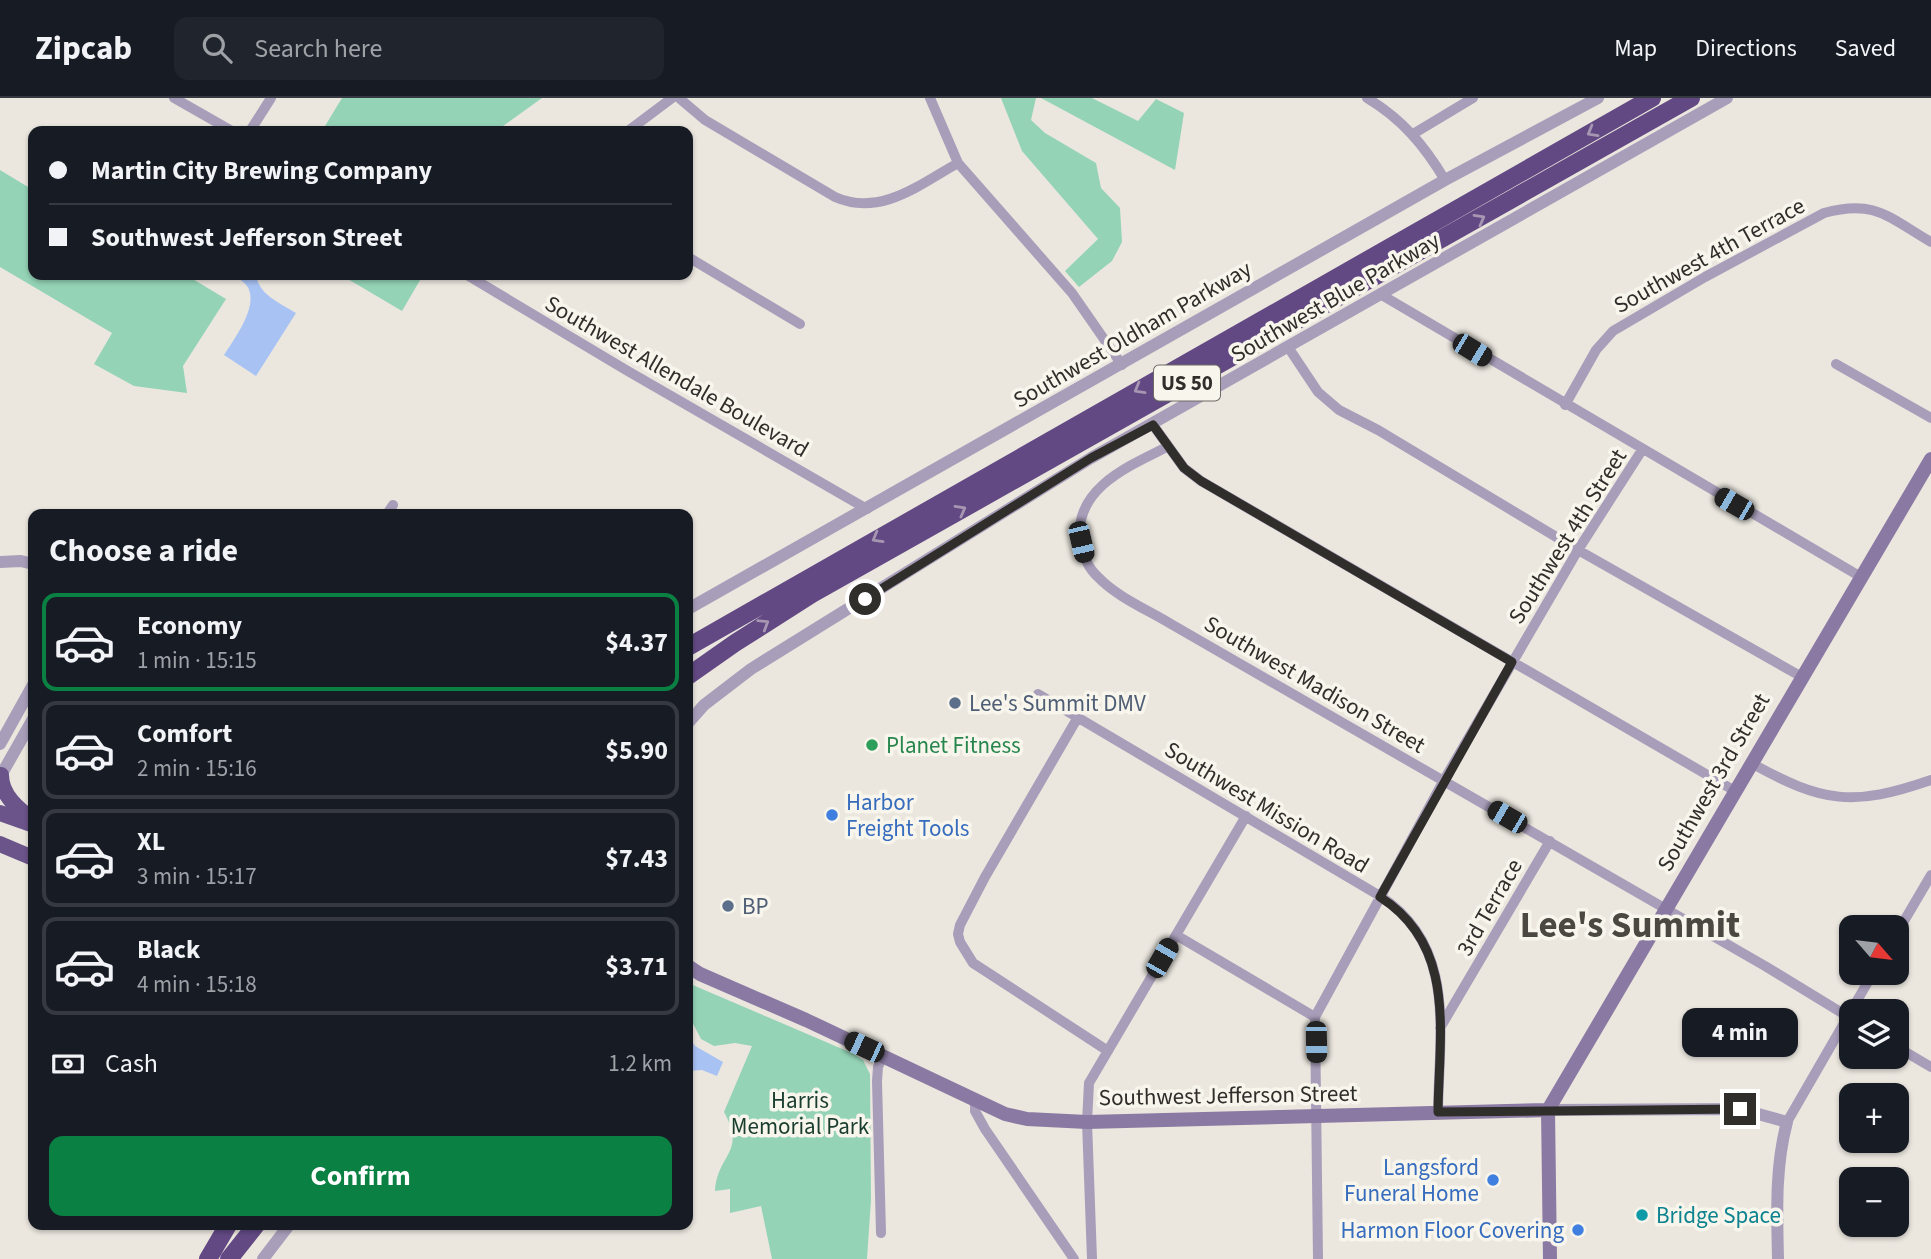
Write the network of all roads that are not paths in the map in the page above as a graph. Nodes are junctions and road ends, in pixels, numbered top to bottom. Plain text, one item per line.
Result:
1 (174, 98) edge
2 (271, 98) edge
3 (672, 98) edge
4 (680, 98) edge
5 (930, 98) edge
6 (1367, 98) edge
7 (1473, 98) edge
8 (1598, 98) edge
9 (1652, 98) edge
10 (1691, 98) edge
11 (1727, 98) edge
12 (223, 126) edge
13 (253, 126) edge
14 (635, 126) edge
15 (1413, 134) junction
16 (958, 163) junction
17 (1445, 180) junction
18 (1931, 242) edge
19 (693, 260) edge
20 (478, 280) edge
21 (1380, 294) junction
22 (800, 324) dead end
23 (1288, 347) junction
24 (1836, 364) dead end
25 (1122, 365) junction
26 (1565, 405) junction
27 (1931, 418) edge
28 (1153, 425) junction
29 (1167, 447) junction
30 (1642, 450) junction
31 (1931, 459) edge
32 (867, 509) junction
33 (1578, 550) junction
34 (0, 562) edge
35 (28, 563) edge
36 (1861, 577) junction
37 (693, 606) edge
38 (735, 643) junction
39 (693, 644) edge
40 (1512, 662) junction
41 (693, 672) edge
42 (1802, 677) junction
43 (693, 682) edge
44 (28, 694) edge
45 (1038, 694) dead end
46 (1078, 717) junction
47 (693, 718) edge
48 (28, 728) edge
49 (0, 744) edge
50 (1751, 763) junction
51 (1, 776) edge
52 (1444, 780) junction
53 (1931, 780) edge
54 (1735, 792) junction
55 (0, 813) edge
56 (1246, 816) junction
57 (28, 818) edge
58 (28, 821) edge
59 (1550, 841) junction
60 (0, 844) edge
61 (28, 856) edge
62 (1931, 875) edge
63 (1927, 891) edge
64 (1380, 897) junction
65 (1665, 909) junction
66 (1909, 916) edge
67 (1175, 935) junction
68 (693, 971) edge
69 (1839, 1012) edge
70 (1315, 1017) junction
71 (1440, 1029) junction
72 (1839, 1035) edge
73 (1108, 1051) junction
74 (1909, 1053) edge
75 (883, 1056) junction
76 (1931, 1067) edge
77 (975, 1100) junction
78 (1548, 1110) junction
79 (1438, 1112) junction
80 (1317, 1116) junction
81 (1087, 1122) junction
82 (1787, 1122) junction
83 (215, 1230) edge
84 (225, 1230) edge
85 (243, 1230) edge
86 (252, 1230) edge
87 (285, 1230) edge
88 (881, 1233) dead end
89 (207, 1259) edge
90 (228, 1259) edge
91 (263, 1259) edge
92 (1074, 1259) edge
93 (1092, 1259) edge
94 (1318, 1259) edge
95 (1550, 1259) edge
96 (1778, 1259) edge

1 - 12 street
2 - 13 street
3 - 14 street
4 - 16 street
5 - 16 street
6 - 15 street
7 - 15 street
8 - 17 street, Southwest Oldham Parkway
9 -> 39 highway, US 50
38 -> 10 highway, US 50
11 - 21 street, Southwest Blue Parkway
15 - 17 street
16 - 25 street
17 - 25 street, Southwest Oldham Parkway
18 - 26 street, Southwest 4th Terrace
19 - 22 street
20 - 32 street, Southwest Allendale Boulevard
21 - 23 street, Southwest Blue Parkway
21 - 26 street
23 - 28 street, Southwest Blue Parkway
23 - 33 street
24 - 27 street
25 - 32 street, Southwest Oldham Parkway
26 - 30 street
28 - 29 street
28 - 47 street, Southwest Blue Parkway
29 - 40 street
29 - 52 street, Southwest Madison Street
30 - 33 street, Southwest 4th Street
30 - 36 street
31 - 36 main road, Southwest 3rd Street
32 - 37 street, Southwest Oldham Parkway
33 - 40 street, Southwest 4th Street
33 - 42 street
34 - 35 street
36 - 42 main road, Southwest 3rd Street
38 - 41 highway, US 50
38 - 43 highway
40 - 52 street, Southwest 4th Street
40 - 54 street
42 - 50 main road, Southwest 3rd Street
44 - 49 street
45 - 46 street, Southwest Mission Road
46 - 56 street, Southwest Mission Road
46 - 73 street
48 - 51 street
50 - 53 street
50 - 54 main road, Southwest 3rd Street
51 - 57 highway
52 - 59 street, Southwest Madison Street
52 - 64 street, Southwest 4th Street
54 - 65 main road, Southwest 3rd Street
55 - 58 highway
56 - 64 street, Southwest Mission Road
56 - 67 street
59 - 65 street, Southwest Madison Street
59 - 71 street, 3rd Terrace
60 - 61 highway
62 - 63 street
63 - 66 street
64 - 70 street, Southwest 4th Street
64 - 71 street, Southwest Mission Road
65 - 69 street, Southwest Madison Street
65 - 78 main road, Southwest 3rd Street
67 - 70 street
67 - 73 street
68 - 75 main road, Southwest Jefferson Street
70 - 80 street, Southwest 4th Street
71 - 79 street, Southwest Mission Road
72 - 82 street
73 - 81 street
74 - 76 street
75 - 77 main road, Southwest Jefferson Street
75 - 88 street
77 - 81 main road, Southwest Jefferson Street
77 - 92 street
78 - 79 main road, Southwest Jefferson Street
78 - 82 street, Southwest Jefferson Street
78 - 95 main road
79 - 80 main road, Southwest Jefferson Street
80 - 81 main road, Southwest Jefferson Street
80 - 94 street, Southwest 4th Street
81 - 93 street
82 - 96 street
83 - 89 highway
84 - 89 highway
85 - 90 highway
86 - 90 highway
87 - 91 street

